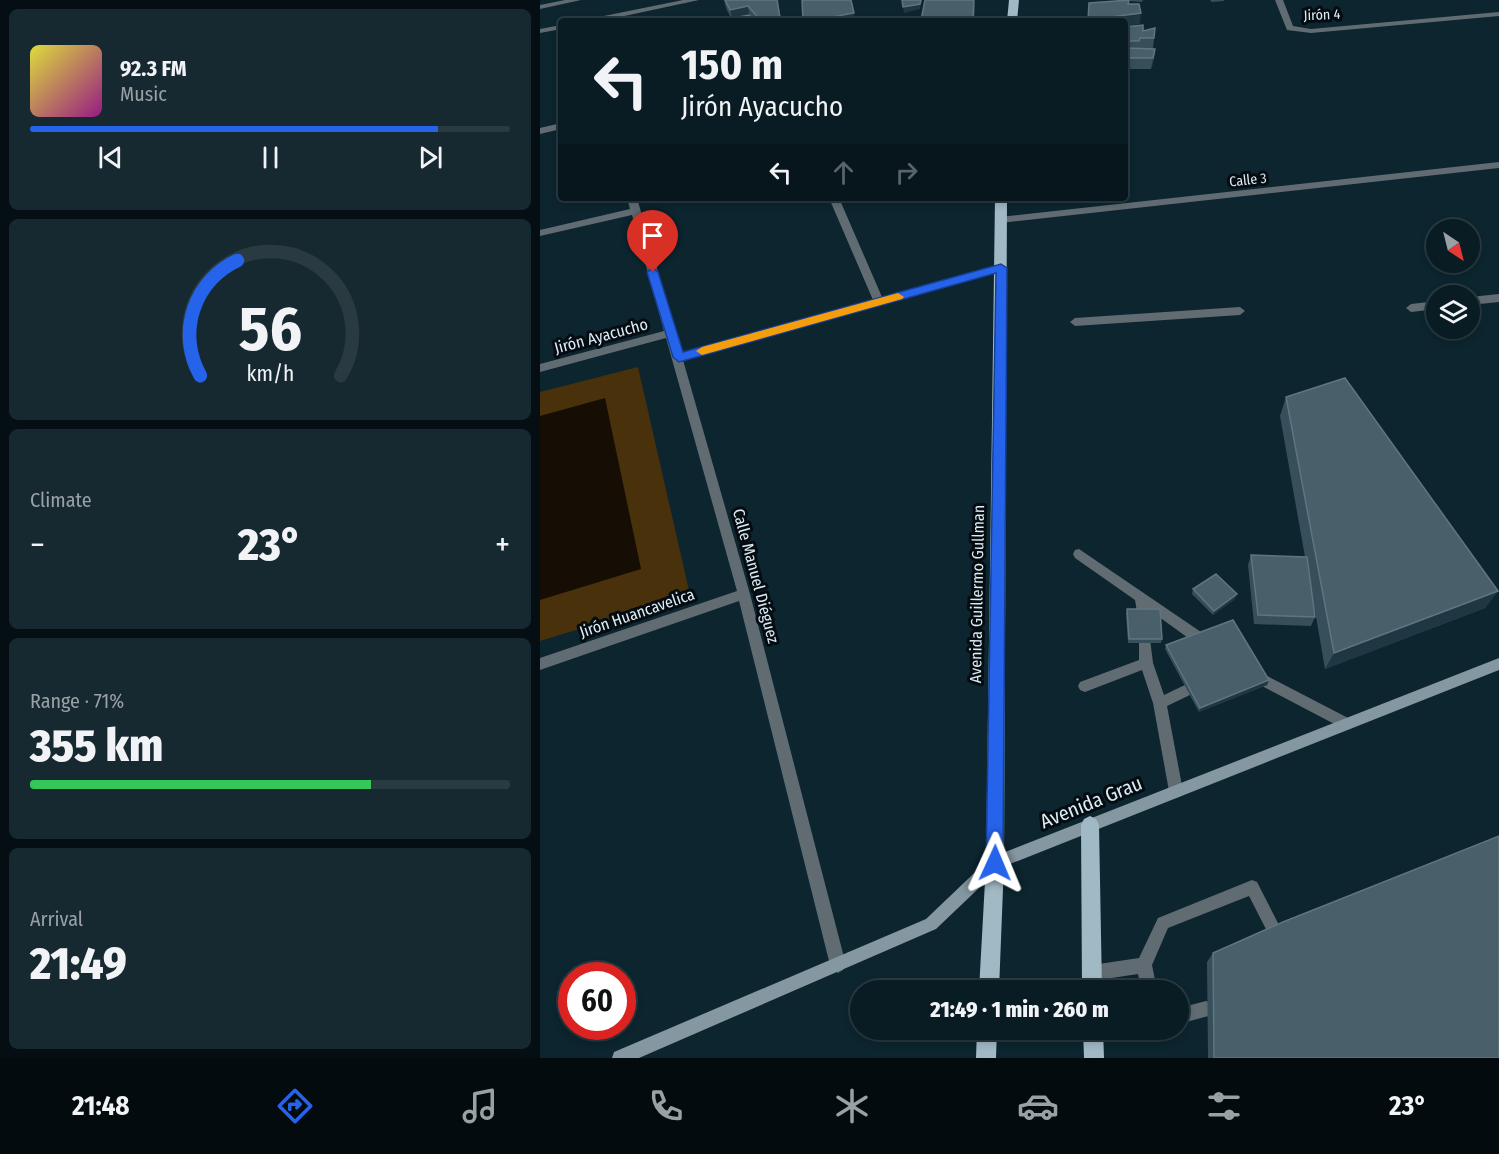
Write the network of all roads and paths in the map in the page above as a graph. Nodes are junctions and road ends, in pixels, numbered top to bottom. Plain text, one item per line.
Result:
1 (577, 0) edge
2 (695, 0) edge
3 (1014, 0) edge
4 (1279, 0) edge
5 (540, 7) edge
6 (1499, 14) edge
7 (604, 18) edge
8 (1012, 18) edge
9 (558, 28) edge
10 (540, 31) edge
11 (558, 127) edge
12 (540, 131) edge
13 (1499, 165) edge
14 (835, 201) edge
15 (1001, 201) edge
16 (633, 204) edge
17 (1000, 220) junction
18 (540, 233) edge
19 (1001, 268) junction
20 (1499, 298) edge
21 (1480, 300) edge
22 (879, 302) junction
23 (1426, 306) edge
24 (1411, 308) dead end
25 (1240, 310) dead end
26 (1075, 322) dead end
27 (671, 333) junction
28 (679, 357) junction
29 (540, 368) edge
30 (1079, 554) dead end
31 (744, 594) junction
32 (1141, 597) junction
33 (1142, 614) edge
34 (1196, 636) edge
35 (1145, 644) edge
36 (1146, 663) junction
37 (540, 664) edge
38 (1499, 664) edge
39 (1266, 681) edge
40 (1085, 686) dead end
41 (1187, 690) edge
42 (1160, 703) junction
43 (1347, 724) junction
44 (1176, 791) junction
45 (1090, 825) junction
46 (995, 863) junction
47 (1275, 932) edge
48 (838, 964) junction
49 (1144, 965) junction
50 (989, 980) edge
51 (1092, 980) edge
52 (1095, 980) edge
53 (1147, 980) edge
54 (1206, 1009) dead end
55 (1189, 1013) edge
56 (987, 1040) edge
57 (1093, 1040) edge
58 (620, 1058) edge
59 (986, 1058) edge
60 (1094, 1058) edge

1 - 5 street
2 - 7 street
3 - 8 main road
4 - 6 street, Jirón 4
9 - 10 street
11 - 12 street
13 - 17 street, Calle 3
14 - 22 street
15 - 17 main road, Avenida Guillermo Gullman
16 - 18 street
16 - 27 street, Calle Manuel Diéguez
17 - 19 main road, Avenida Guillermo Gullman
19 - 22 street
19 - 46 main road, Avenida Guillermo Gullman
20 - 21 street
22 - 28 street
23 - 24 street
25 - 26 street
27 - 28 street, Calle Manuel Diéguez
27 - 29 street, Jirón Ayacucho
28 - 31 street, Calle Manuel Diéguez
30 - 32 street
31 - 37 street, Jirón Huancavelica
31 - 48 street, Calle Manuel Diéguez
32 - 33 street
32 - 34 street
35 - 36 street
36 - 40 street
36 - 42 street
38 - 43 main road, Avenida Grau
39 - 43 street
41 - 42 street
42 - 44 street
43 - 44 main road, Avenida Grau
44 - 45 main road, Avenida Grau
45 - 46 main road, Avenida Grau
45 - 51 main road
46 - 48 main road, Avenida Grau
46 - 50 main road, Avenida Guillermo Gullman
47 - 49 street
48 - 58 main road, Avenida Grau
49 - 52 street
49 - 53 street
54 - 55 street
56 - 59 main road
57 - 60 main road

